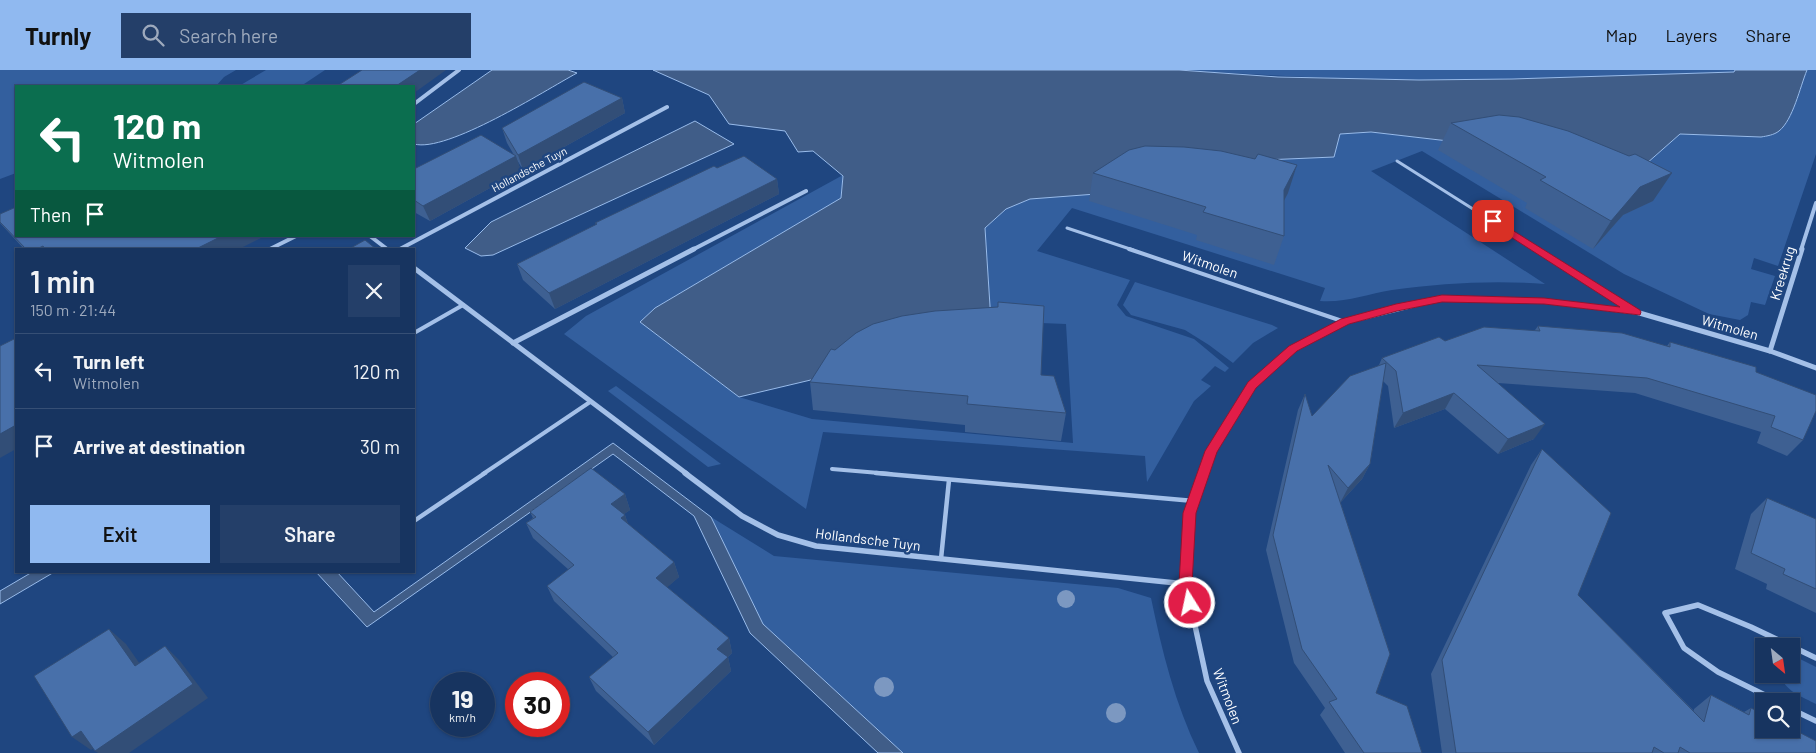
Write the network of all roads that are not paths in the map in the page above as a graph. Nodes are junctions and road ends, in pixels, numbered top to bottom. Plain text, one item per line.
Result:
1 (459, 70) edge
2 (415, 103) edge
3 (666, 108) dead end
4 (1397, 161) dead end
5 (806, 192) dead end
6 (1816, 203) edge
7 (1067, 228) dead end
8 (294, 237) edge
9 (371, 237) edge
10 (272, 248) edge
11 (386, 248) edge
12 (402, 248) edge
13 (415, 269) edge
14 (463, 305) junction
15 (1636, 312) junction
16 (1345, 322) junction
17 (415, 332) edge
18 (513, 343) junction
19 (1770, 351) junction
20 (1816, 368) edge
21 (590, 402) junction
22 (832, 469) dead end
23 (949, 480) junction
24 (1194, 501) junction
25 (415, 520) edge
26 (941, 559) junction
27 (1186, 584) junction
28 (1816, 658) edge
29 (1761, 693) edge
30 (1800, 713) edge
31 (1816, 721) edge
32 (1239, 753) edge

1 - 2 street
3 - 12 street, Hollandsche Tuyn
4 - 15 lane, Witmolen
5 - 18 street
6 - 19 street, Kreekrug
7 - 16 lane, Witmolen
8 - 10 street
9 - 11 street
13 - 14 street, Hollandsche Tuyn
14 - 17 lane
14 - 18 street, Hollandsche Tuyn
15 - 16 street, Witmolen
15 - 19 street, Witmolen
16 - 24 street, Witmolen
18 - 21 street, Hollandsche Tuyn
19 - 20 street, Witmolen
21 - 25 lane
21 - 26 street, Hollandsche Tuyn
22 - 23 lane
23 - 24 lane
23 - 26 lane
24 - 27 street, Witmolen
26 - 27 street, Hollandsche Tuyn
27 - 32 street, Witmolen
28 - 29 street
30 - 31 street

